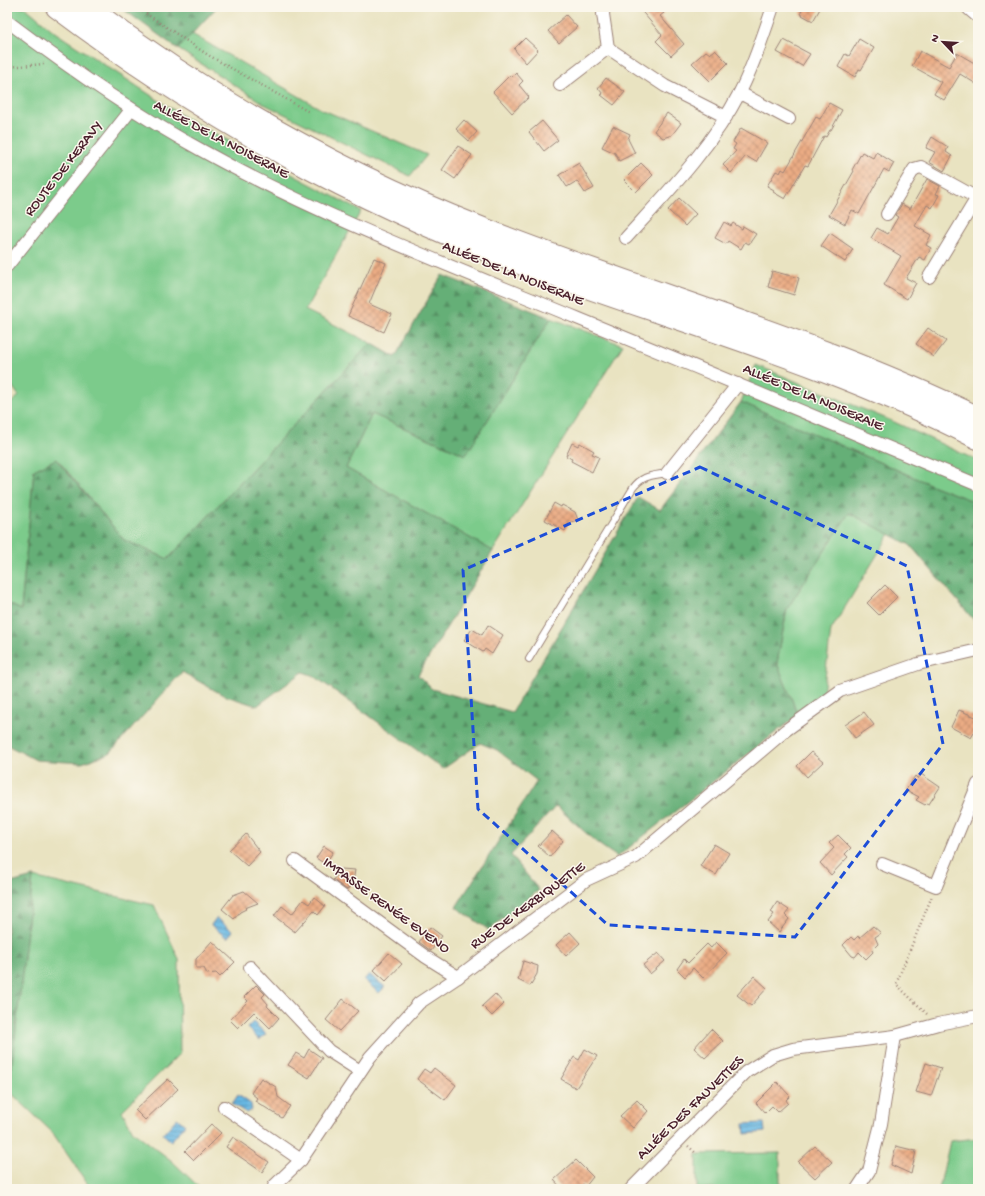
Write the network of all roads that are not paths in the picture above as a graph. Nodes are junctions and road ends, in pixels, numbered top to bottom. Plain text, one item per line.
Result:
1 (57, 7) edge
2 (87, 7) edge
3 (604, 7) edge
4 (773, 7) edge
5 (972, 7) edge
6 (978, 13) edge
7 (7, 21) edge
8 (608, 48) junction
9 (560, 86) dead end
10 (740, 93) junction
11 (131, 110) junction
12 (726, 117) junction
13 (789, 119) dead end
14 (978, 197) edge
15 (888, 214) dead end
16 (626, 238) dead end
17 (7, 266) edge
18 (929, 277) dead end
19 (738, 384) junction
20 (978, 418) edge
21 (978, 438) edge
22 (667, 473) joint
23 (978, 485) edge
24 (978, 650) edge
25 (529, 659) dead end
26 (978, 784) edge
27 (296, 861) dead end
28 (882, 864) dead end
29 (250, 967) dead end
30 (458, 977) junction
31 (978, 1016) edge
32 (894, 1036) junction
33 (360, 1071) junction
34 (224, 1107) dead end
35 (301, 1160) junction
36 (274, 1186) dead end
37 (631, 1189) edge
38 (857, 1189) edge

1 - 21 highway
2 - 20 highway
3 - 8 street
4 - 10 street
5 - 6 street
7 - 11 street, ALLÉE DE LA NOISERAIE
8 - 9 street
8 - 12 street
10 - 12 street
10 - 13 street
11 - 17 street, ROUTE DE KERAVY
11 - 19 street, ALLÉE DE LA NOISERAIE
12 - 16 street
14 - 15 street
14 - 18 street
19 - 22 street
19 - 23 street, ALLÉE DE LA NOISERAIE
22 - 25 lane
24 - 30 street, RUE DE KERBIQUETTE
26 - 28 street
27 - 30 street, IMPASSE RENÉE EVENO
29 - 33 street
30 - 33 street, RUE DE KERBIQUETTE
31 - 32 street, ALLÉE DES FAUVETTES
32 - 37 street, ALLÉE DES FAUVETTES
32 - 38 street
33 - 35 street, RUE DE KERBIQUETTE
34 - 35 street
35 - 36 street, RUE DE KERBIQUETTE

